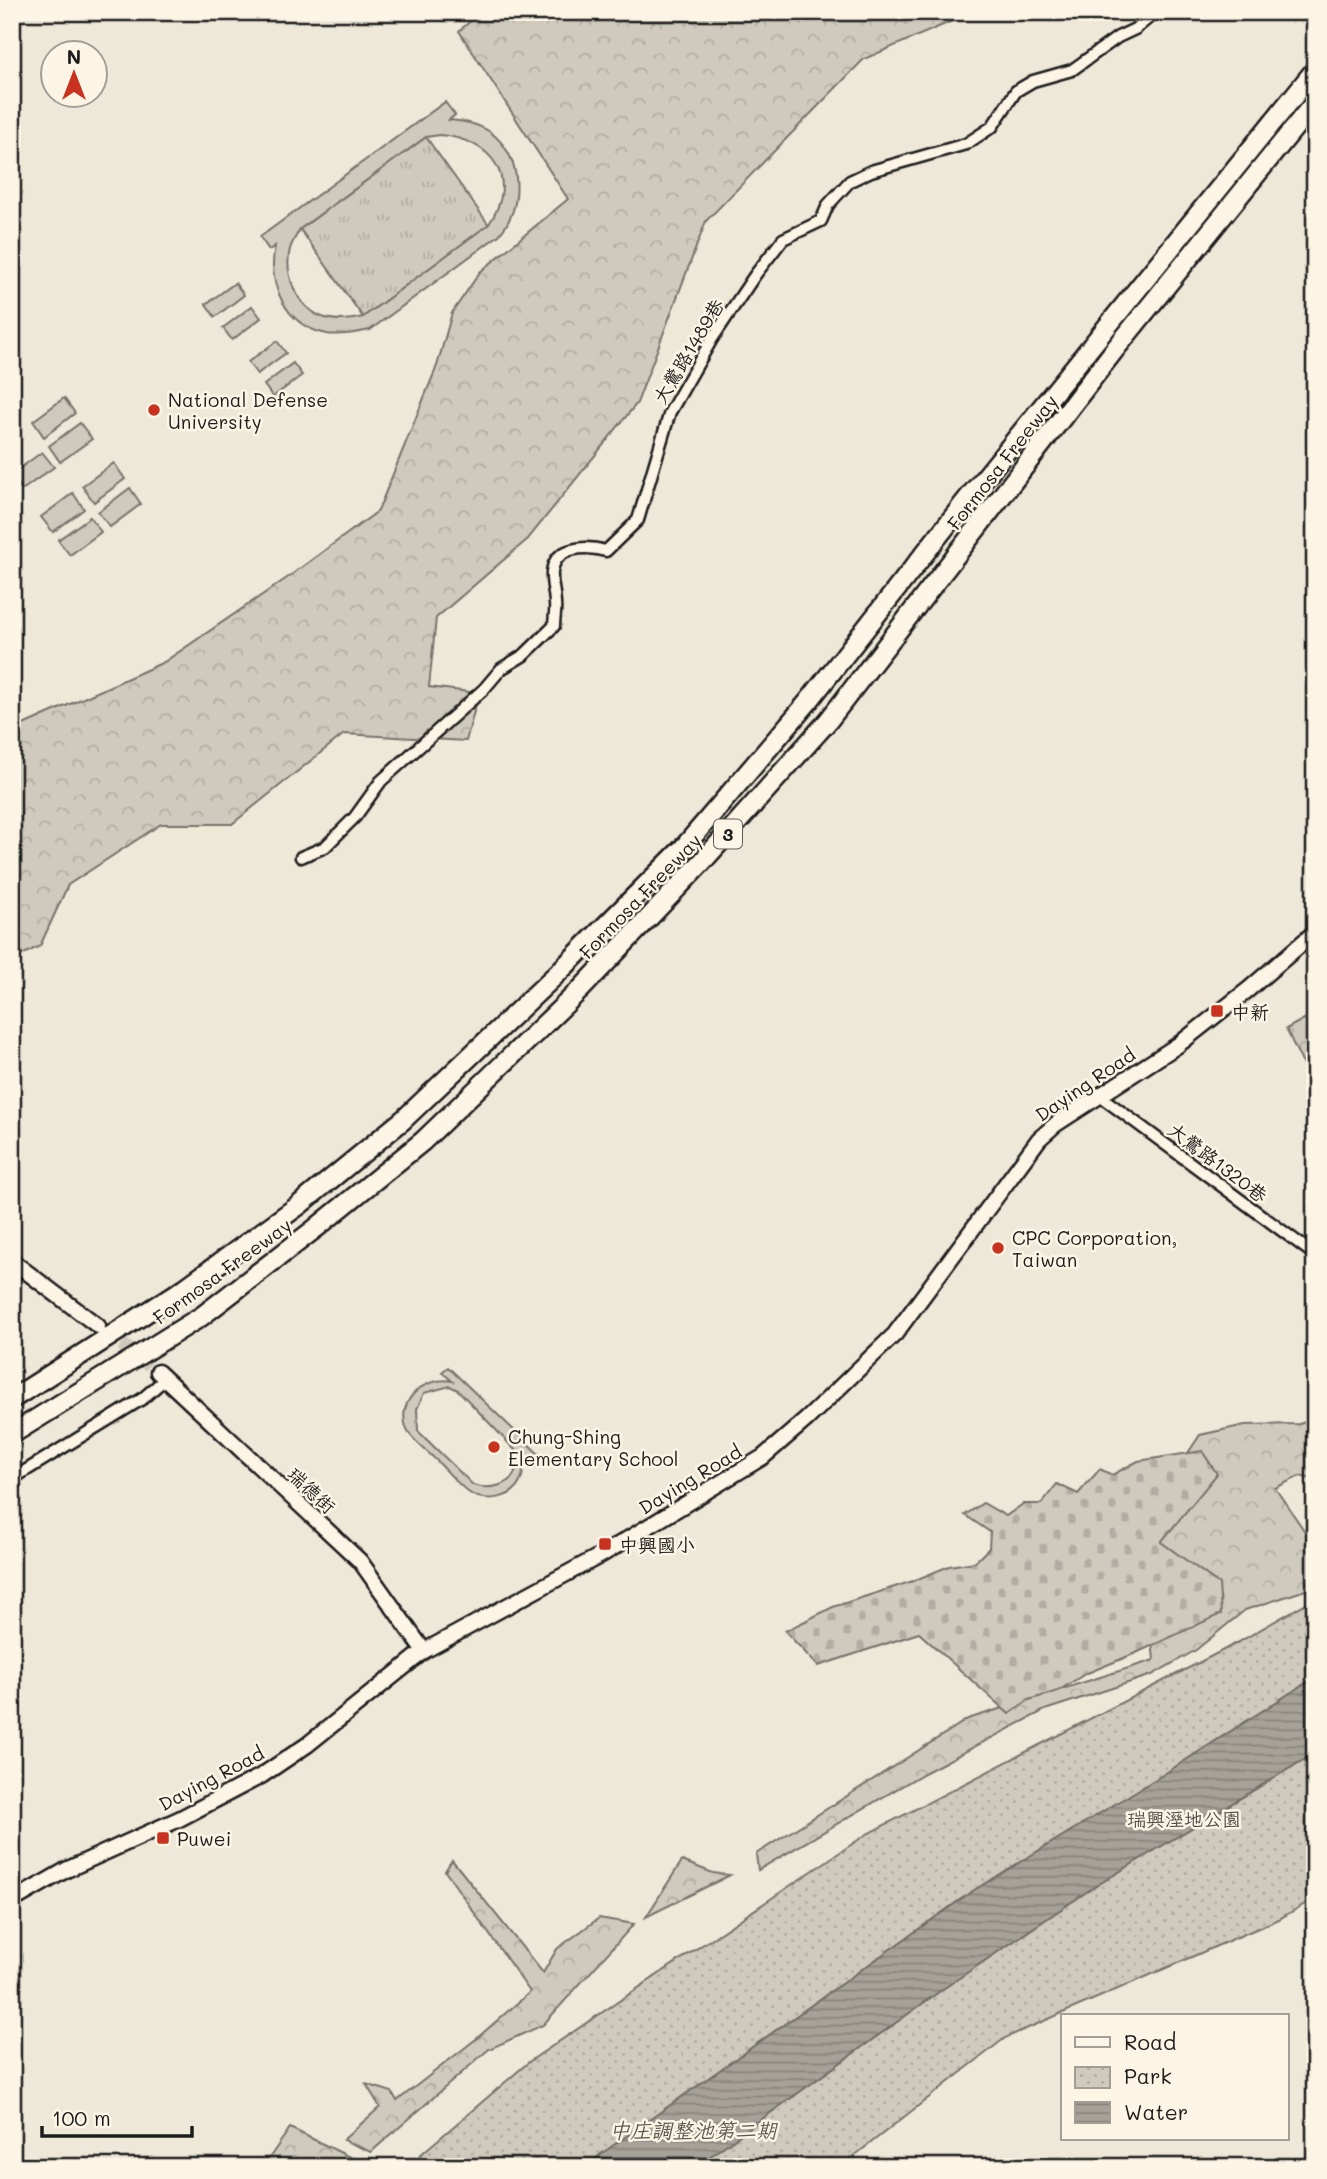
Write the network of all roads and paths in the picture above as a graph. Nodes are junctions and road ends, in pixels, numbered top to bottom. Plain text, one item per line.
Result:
1 (1156, 12) edge
2 (1315, 70) edge
3 (1315, 102) edge
4 (301, 857) dead end
5 (1315, 932) edge
6 (1100, 1096) junction
7 (1315, 1255) edge
8 (12, 1261) edge
9 (98, 1326) tunnel mouth
10 (161, 1375) joint
11 (12, 1399) edge
12 (12, 1434) edge
13 (12, 1479) edge
14 (424, 1651) junction
15 (12, 1901) edge

1 - 4 street, 大鶯路1489巷
2 - 11 highway, Formosa Freeway / 3
3 - 12 highway, Formosa Freeway / 3
5 - 6 street, Daying Road
6 - 7 street, 大鶯路1320巷
6 - 14 street, Daying Road
8 - 9 street
10 - 13 street
10 - 14 street, 瑞德街
14 - 15 street, Daying Road

